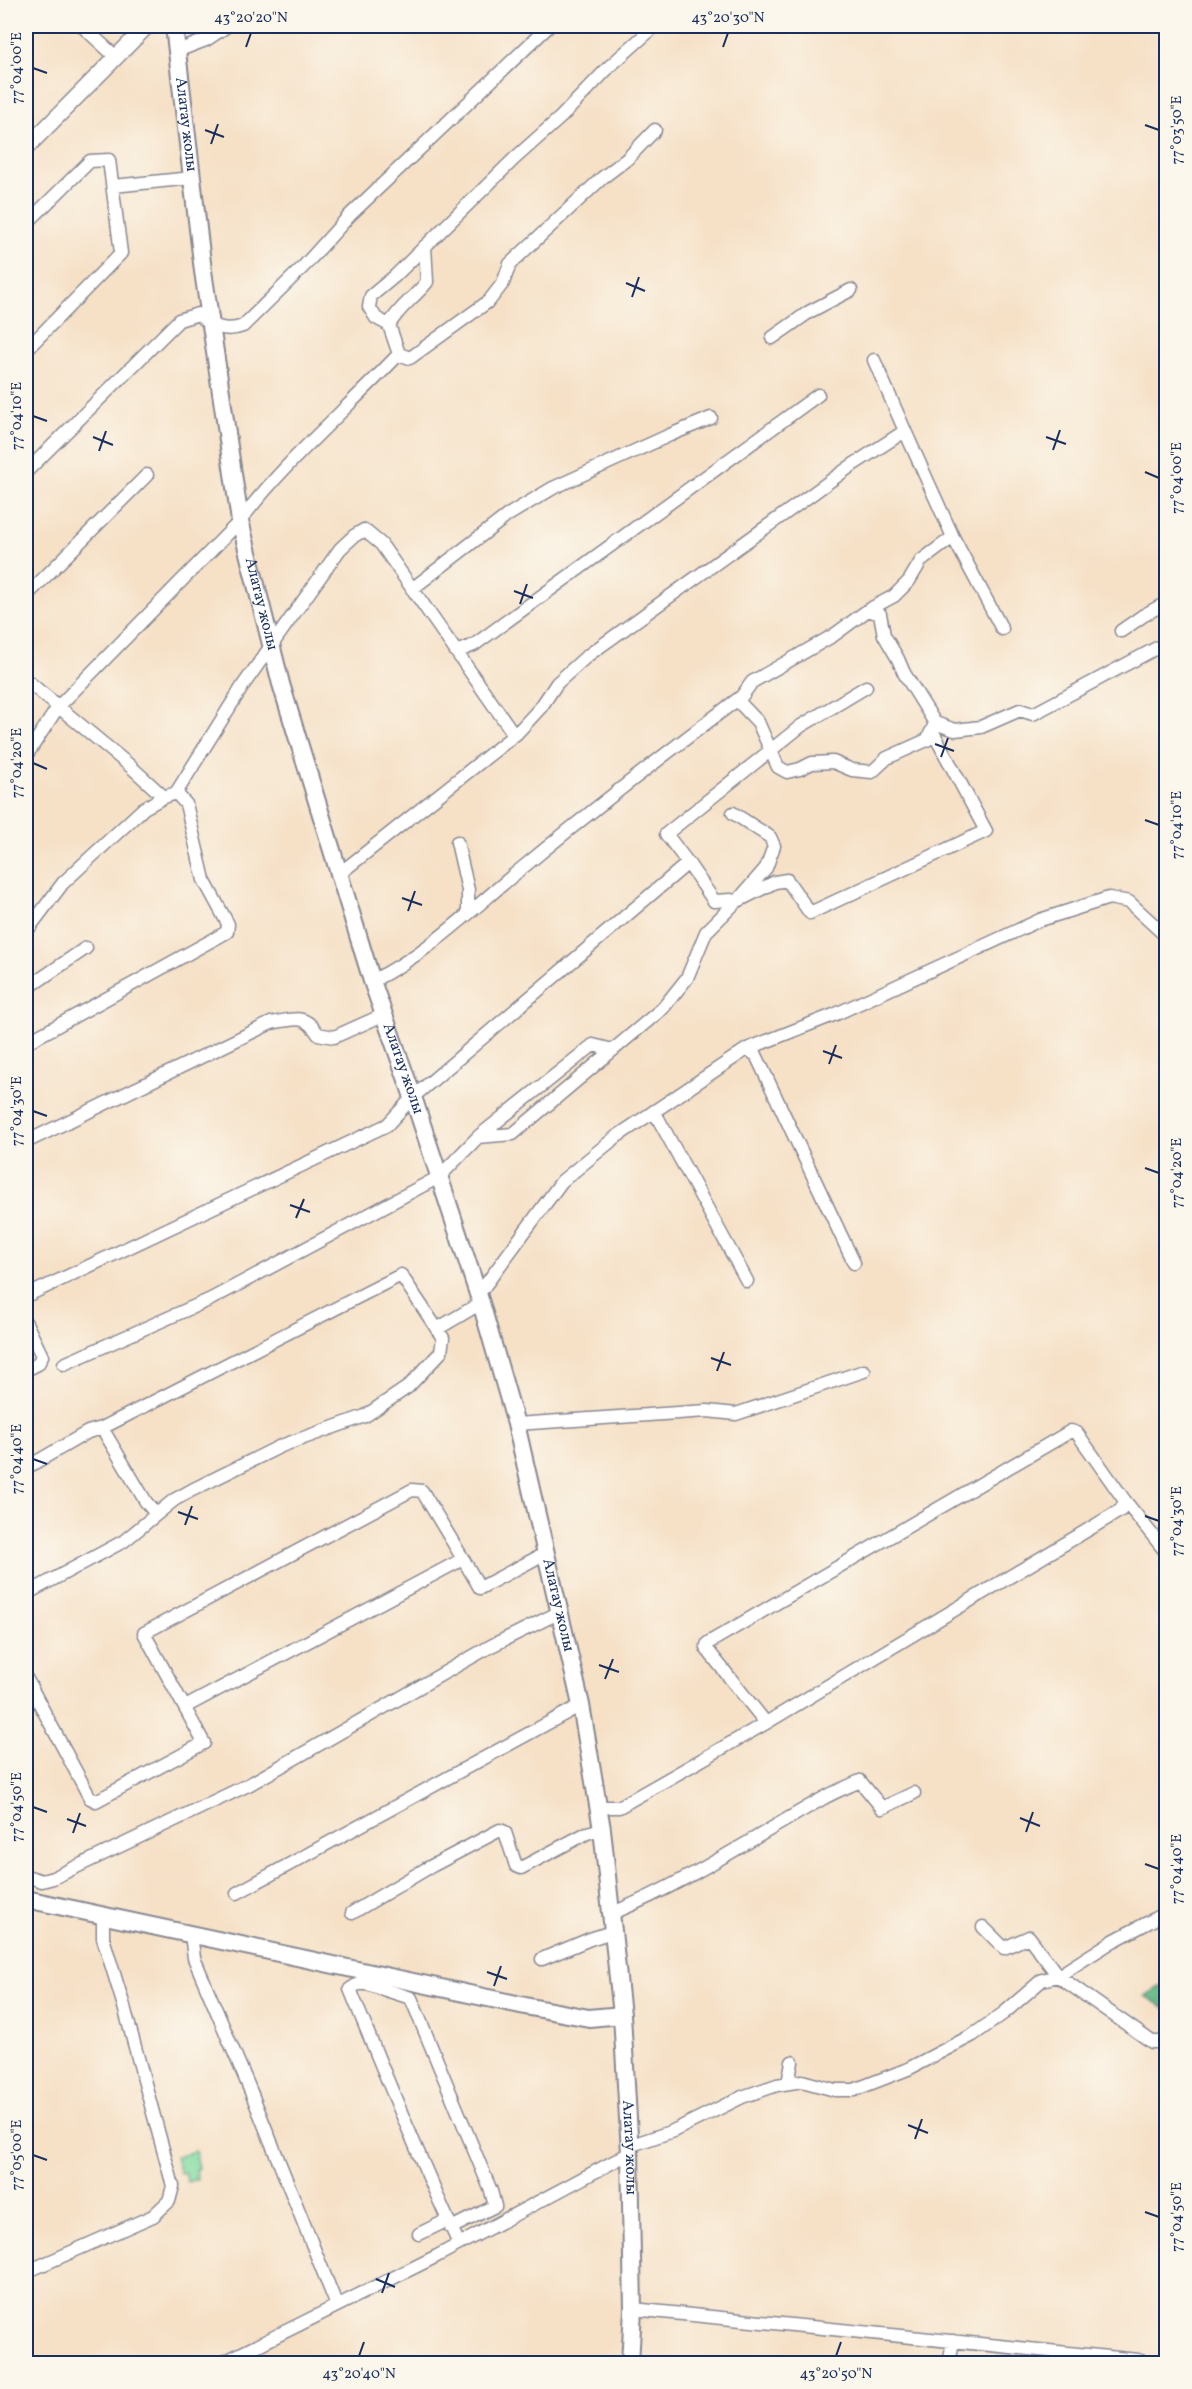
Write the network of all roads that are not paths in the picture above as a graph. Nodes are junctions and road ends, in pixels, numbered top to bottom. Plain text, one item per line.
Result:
1 (82, 26) edge
2 (147, 26) edge
3 (174, 26) edge
4 (227, 26) edge
5 (549, 26) edge
6 (655, 26) edge
7 (177, 51) junction
8 (116, 57) junction
9 (655, 130) dead end
10 (26, 148) edge
11 (192, 178) junction
12 (113, 186) junction
13 (26, 224) edge
14 (425, 246) junction
15 (851, 290) dead end
16 (389, 325) junction
17 (211, 326) junction
18 (772, 338) dead end
19 (26, 350) edge
20 (399, 354) junction
21 (874, 360) dead end
22 (818, 395) dead end
23 (711, 418) dead end
24 (905, 431) junction
25 (26, 472) edge
26 (147, 475) dead end
27 (240, 521) junction
28 (953, 537) junction
29 (412, 589) junction
30 (26, 596) edge
31 (1167, 603) edge
32 (868, 609) junction
33 (1002, 629) dead end
34 (1121, 631) dead end
35 (272, 643) junction
36 (1167, 643) edge
37 (456, 652) junction
38 (26, 680) edge
39 (866, 687) dead end
40 (737, 700) junction
41 (58, 707) junction
42 (934, 728) junction
43 (517, 733) junction
44 (771, 750) junction
45 (26, 756) edge
46 (170, 795) junction
47 (733, 813) dead end
48 (457, 842) dead end
49 (688, 863) junction
50 (339, 874) junction
51 (736, 902) junction
52 (468, 914) junction
53 (26, 932) edge
54 (1167, 936) edge
55 (86, 948) dead end
56 (372, 981) junction
57 (26, 990) edge
58 (383, 1015) junction
59 (26, 1043) edge
60 (747, 1049) junction
61 (613, 1050) junction
62 (413, 1097) junction
63 (654, 1111) junction
64 (478, 1137) junction
65 (26, 1142) edge
66 (436, 1170) junction
67 (854, 1263) dead end
68 (747, 1281) dead end
69 (478, 1294) junction
70 (26, 1296) edge
71 (26, 1323) edge
72 (437, 1329) junction
73 (64, 1364) dead end
74 (26, 1370) edge
75 (864, 1371) dead end
76 (516, 1424) junction
77 (102, 1428) junction
78 (26, 1468) edge
79 (1125, 1501) junction
80 (156, 1514) junction
81 (1167, 1552) edge
82 (546, 1553) junction
83 (463, 1559) junction
84 (26, 1594) edge
85 (560, 1612) junction
86 (26, 1678) edge
87 (581, 1705) junction
88 (185, 1707) junction
89 (766, 1723) junction
90 (914, 1793) dead end
91 (598, 1807) junction
92 (602, 1829) junction
93 (26, 1876) edge
94 (237, 1893) dead end
95 (26, 1899) edge
96 (352, 1912) dead end
97 (613, 1913) junction
98 (1167, 1913) edge
99 (104, 1915) junction
100 (983, 1927) dead end
101 (615, 1931) junction
102 (191, 1934) junction
103 (542, 1959) dead end
104 (1058, 1976) junction
105 (622, 2015) junction
106 (1167, 2042) edge
107 (792, 2062) dead end
108 (788, 2083) junction
109 (629, 2150) junction
110 (449, 2224) junction
111 (419, 2234) dead end
112 (459, 2244) junction
113 (26, 2272) edge
114 (337, 2306) junction
115 (633, 2309) junction
116 (952, 2341) junction
117 (1111, 2361) edge
118 (220, 2364) edge
119 (630, 2364) edge
120 (949, 2364) edge
121 (1150, 2364) edge

1 - 8 street
2 - 8 street
3 - 7 main road, Алатау жолы
4 - 7 street
5 - 17 street
6 - 14 street
7 - 11 main road, Алатау жолы
8 - 10 street
9 - 20 street
11 - 12 street
11 - 17 main road, Алатау жолы
12 - 13 street
12 - 19 street
14 - 16 street
14 - 16 street
15 - 18 street
16 - 20 street
17 - 25 street
17 - 27 main road, Алатау жолы
20 - 27 street
21 - 24 street
22 - 37 street
23 - 29 street
24 - 28 street
24 - 43 street
26 - 30 street
27 - 35 main road, Алатау жолы
27 - 41 street
28 - 32 street
28 - 33 street
29 - 35 street
29 - 37 street
31 - 34 street
32 - 40 street
32 - 42 street
35 - 46 street
35 - 50 main road, Алатау жолы
36 - 42 street
37 - 43 street
38 - 41 street
39 - 44 street
40 - 44 street
40 - 52 street
41 - 45 street
41 - 46 street
42 - 44 street
42 - 51 street
43 - 50 street
44 - 49 street
46 - 53 street
46 - 59 street
47 - 51 street
48 - 52 street
49 - 51 street
49 - 62 street
50 - 56 main road, Алатау жолы
51 - 61 street
52 - 56 street
54 - 60 street
55 - 57 street
56 - 58 main road, Алатау жолы
58 - 62 main road, Алатау жолы
58 - 65 street
60 - 63 street
60 - 67 street
61 - 64 street
61 - 64 street
62 - 66 main road, Алатау жолы
62 - 70 street
63 - 68 street
63 - 69 street
64 - 66 street
66 - 69 main road, Алатау жолы
66 - 73 street
69 - 72 street
69 - 76 main road, Алатау жолы
71 - 74 street
72 - 77 street
72 - 80 street
75 - 76 street
76 - 82 main road, Алатау жолы
77 - 78 street
77 - 80 street
79 - 81 street
79 - 89 street
79 - 89 street
80 - 84 street
82 - 83 street
82 - 85 main road, Алатау жолы
83 - 88 street
83 - 88 street
85 - 87 main road, Алатау жолы
85 - 93 street
86 - 88 street
87 - 91 main road, Алатау жолы
87 - 94 street
89 - 91 street
90 - 97 street
91 - 92 main road, Алатау жолы
92 - 96 street
92 - 97 main road, Алатау жолы
95 - 99 main road
97 - 101 main road, Алатау жолы
98 - 104 street
99 - 102 main road
99 - 113 street
100 - 104 street
101 - 103 street
101 - 105 main road, Алатау жолы
102 - 105 main road
102 - 114 street
104 - 106 street
104 - 108 street
105 - 109 main road, Алатау жолы
107 - 108 street
108 - 109 street
109 - 112 street
109 - 115 main road, Алатау жолы
110 - 110 street
110 - 111 street
110 - 112 street
112 - 114 street
114 - 118 street
115 - 116 street
115 - 119 main road, Алатау жолы
116 - 117 street
116 - 120 street
117 - 121 street

